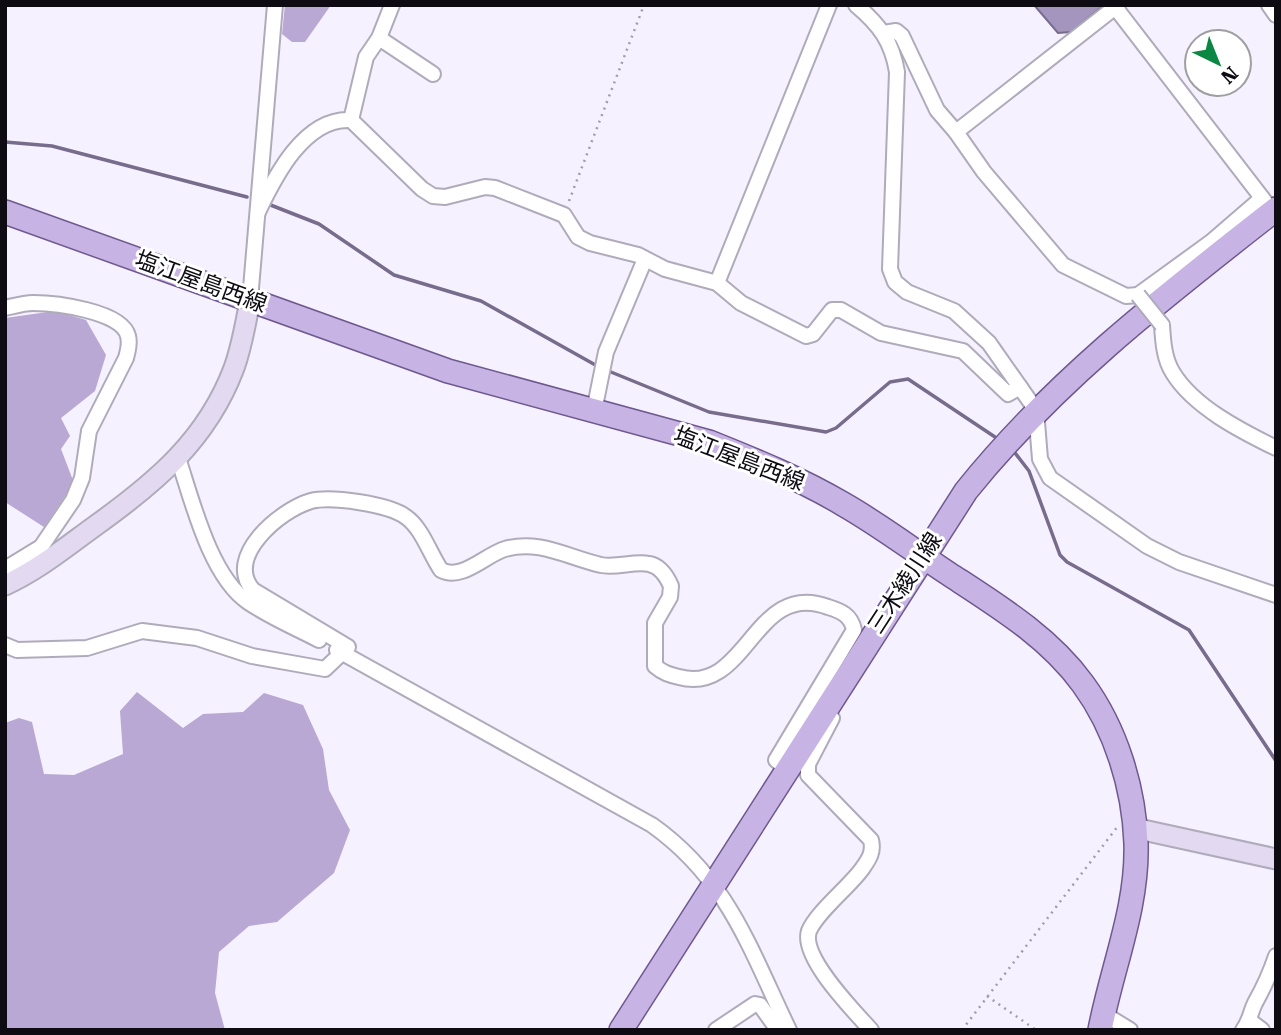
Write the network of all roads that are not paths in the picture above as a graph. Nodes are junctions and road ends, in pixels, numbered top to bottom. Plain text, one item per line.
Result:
1 (275, 5) edge
2 (392, 5) edge
3 (829, 5) edge
4 (856, 5) edge
5 (1269, 5) edge
6 (1117, 6) edge
7 (1276, 15) edge
8 (884, 33) junction
9 (379, 38) junction
10 (433, 74) dead end
11 (351, 120) junction
12 (957, 132) junction
13 (264, 142) junction
14 (284, 164) junction
15 (1270, 206) edge
16 (5, 212) edge
17 (258, 212) junction
18 (645, 259) junction
19 (717, 283) junction
20 (1138, 295) junction
21 (250, 300) junction
22 (5, 308) edge
23 (1020, 387) junction
24 (1036, 410) junction
25 (594, 411) junction
26 (1276, 448) edge
27 (178, 458) junction
28 (921, 556) junction
29 (5, 569) edge
30 (5, 585) edge
31 (1276, 595) edge
32 (5, 645) edge
33 (343, 653) junction
34 (824, 710) junction
35 (786, 769) junction
36 (1133, 823) junction
37 (1276, 859) edge
38 (714, 884) junction
39 (1276, 956) edge
40 (1102, 1022) edge
41 (1252, 1027) edge
42 (621, 1030) edge
43 (716, 1030) edge
44 (778, 1030) edge
45 (789, 1030) edge
46 (871, 1030) edge
47 (1130, 1030) edge

1 - 13 street
2 - 9 street
3 - 19 street
4 - 8 street
5 - 7 street
6 - 12 street
6 - 15 street
8 - 12 street
8 - 23 street
9 - 10 street
9 - 11 street
11 - 14 street
11 - 18 street
12 - 20 street
13 - 14 street
13 - 17 street
14 - 17 street
15 - 20 street
15 - 24 main road, 三木綾川線
16 - 21 main road, 塩江屋島西線
17 - 21 street
18 - 19 street
18 - 25 street
19 - 23 street
20 - 26 street, bridge
21 - 25 main road, 塩江屋島西線
21 - 27 street
22 - 29 street
23 - 24 street
24 - 28 main road, 三木綾川線
24 - 31 street
25 - 28 main road, 塩江屋島西線
27 - 30 street
27 - 33 street
28 - 34 main road, 三木綾川線
28 - 36 main road, 塩江屋島西線
32 - 33 street
33 - 35 street
33 - 38 street
34 - 35 main road, 三木綾川線
34 - 46 street
35 - 38 main road, 三木綾川線
36 - 37 street
36 - 40 main road, 塩江屋島西線
38 - 42 main road, 三木綾川線
38 - 45 street
39 - 41 street
40 - 47 street
43 - 44 street

